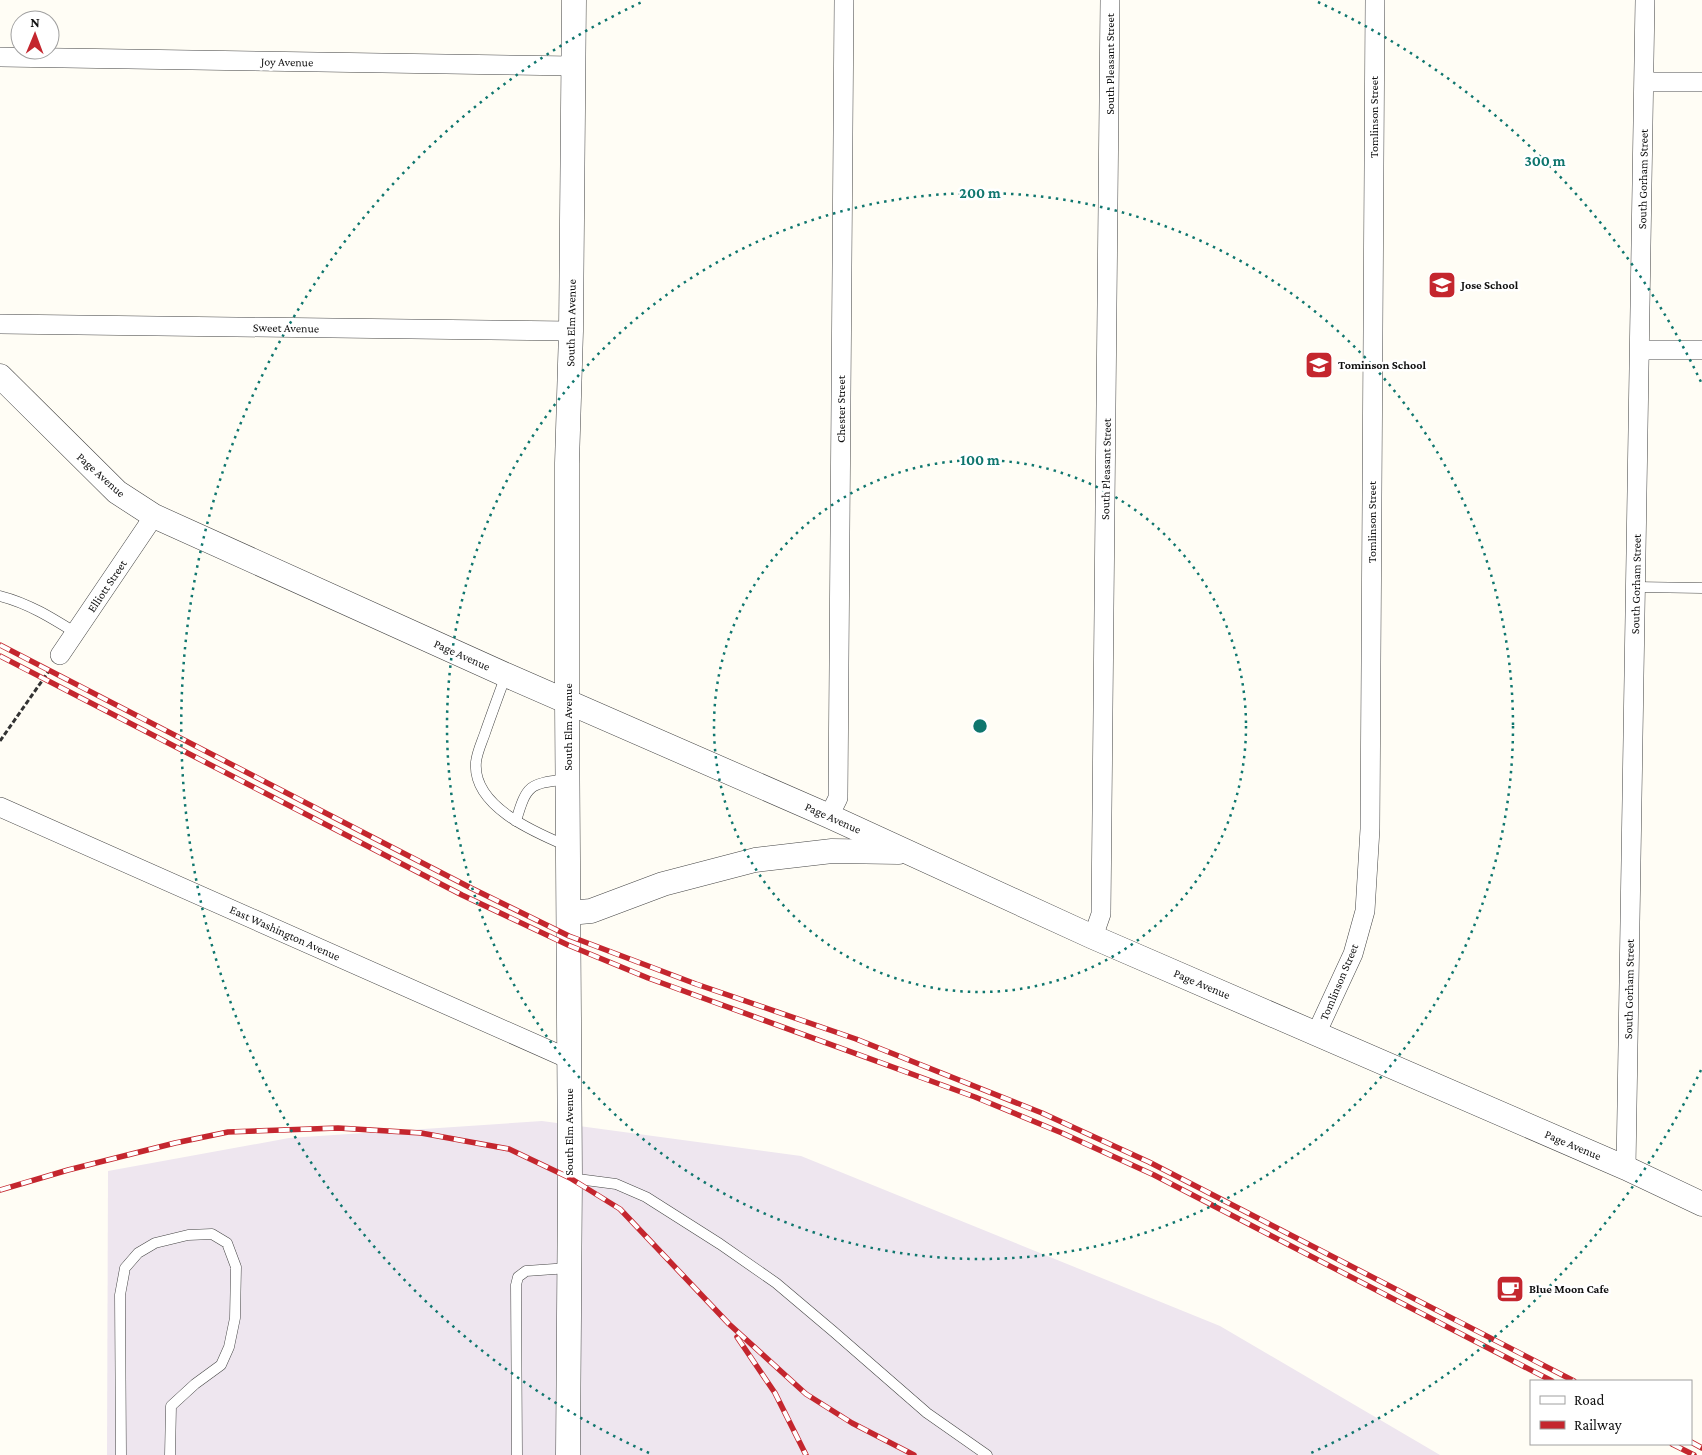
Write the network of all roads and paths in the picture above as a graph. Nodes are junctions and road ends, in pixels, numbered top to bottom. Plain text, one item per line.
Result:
1 (574, 0) edge
2 (844, 0) edge
3 (1110, 0) edge
4 (1375, 0) edge
5 (1645, 0) edge
6 (0, 58) edge
7 (574, 66) junction
8 (1645, 82) junction
9 (1702, 82) edge
10 (0, 324) edge
11 (571, 331) junction
12 (1640, 350) junction
13 (1702, 350) edge
14 (0, 376) edge
15 (154, 516) junction
16 (1636, 587) junction
17 (1702, 588) edge
18 (0, 596) edge
19 (76, 633) junction
20 (60, 655) joint
21 (506, 675) junction
22 (567, 700) junction
23 (0, 741) edge
24 (568, 779) junction
25 (0, 807) edge
26 (829, 816) junction
27 (516, 821) junction
28 (568, 846) junction
29 (908, 852) junction
30 (569, 913) junction
31 (1093, 937) junction
32 (1316, 1034) junction
33 (570, 1058) junction
34 (1626, 1168) junction
35 (570, 1178) junction
36 (1702, 1204) edge
37 (569, 1268) junction
38 (121, 1455) edge
39 (170, 1455) edge
40 (517, 1455) edge
41 (568, 1455) edge
42 (987, 1455) edge

1 - 7 street, South Elm Avenue
2 - 26 street, Chester Street
3 - 31 street, South Pleasant Street
4 - 32 street, Tomlinson Street
5 - 8 street, South Gorham Street
6 - 7 street, Joy Avenue
7 - 11 street, South Elm Avenue
8 - 9 street
8 - 12 street, South Gorham Street
10 - 11 street, Sweet Avenue
11 - 22 street, South Elm Avenue
12 - 13 street
12 - 16 street, South Gorham Street
14 - 15 street, Page Avenue
15 - 19 street, Elliott Street
15 - 21 street, Page Avenue
16 - 17 lane
16 - 34 street, South Gorham Street
18 - 19 lane
19 - 20 street, Elliott Street
20 - 23 path
21 - 22 street, Page Avenue
21 - 27 lane
22 - 24 street, South Elm Avenue
22 - 26 street, Page Avenue
24 - 27 lane
24 - 28 street, South Elm Avenue
25 - 33 street, East Washington Avenue
26 - 29 street, Page Avenue
27 - 28 lane
28 - 30 street, South Elm Avenue
29 - 30 street
29 - 31 street, Page Avenue
30 - 33 street, South Elm Avenue
31 - 32 street, Page Avenue
32 - 34 street, Page Avenue
33 - 35 street, South Elm Avenue
34 - 36 street, Page Avenue
35 - 37 street, South Elm Avenue
35 - 42 lane
37 - 40 lane
37 - 41 street, South Elm Avenue
38 - 39 lane

